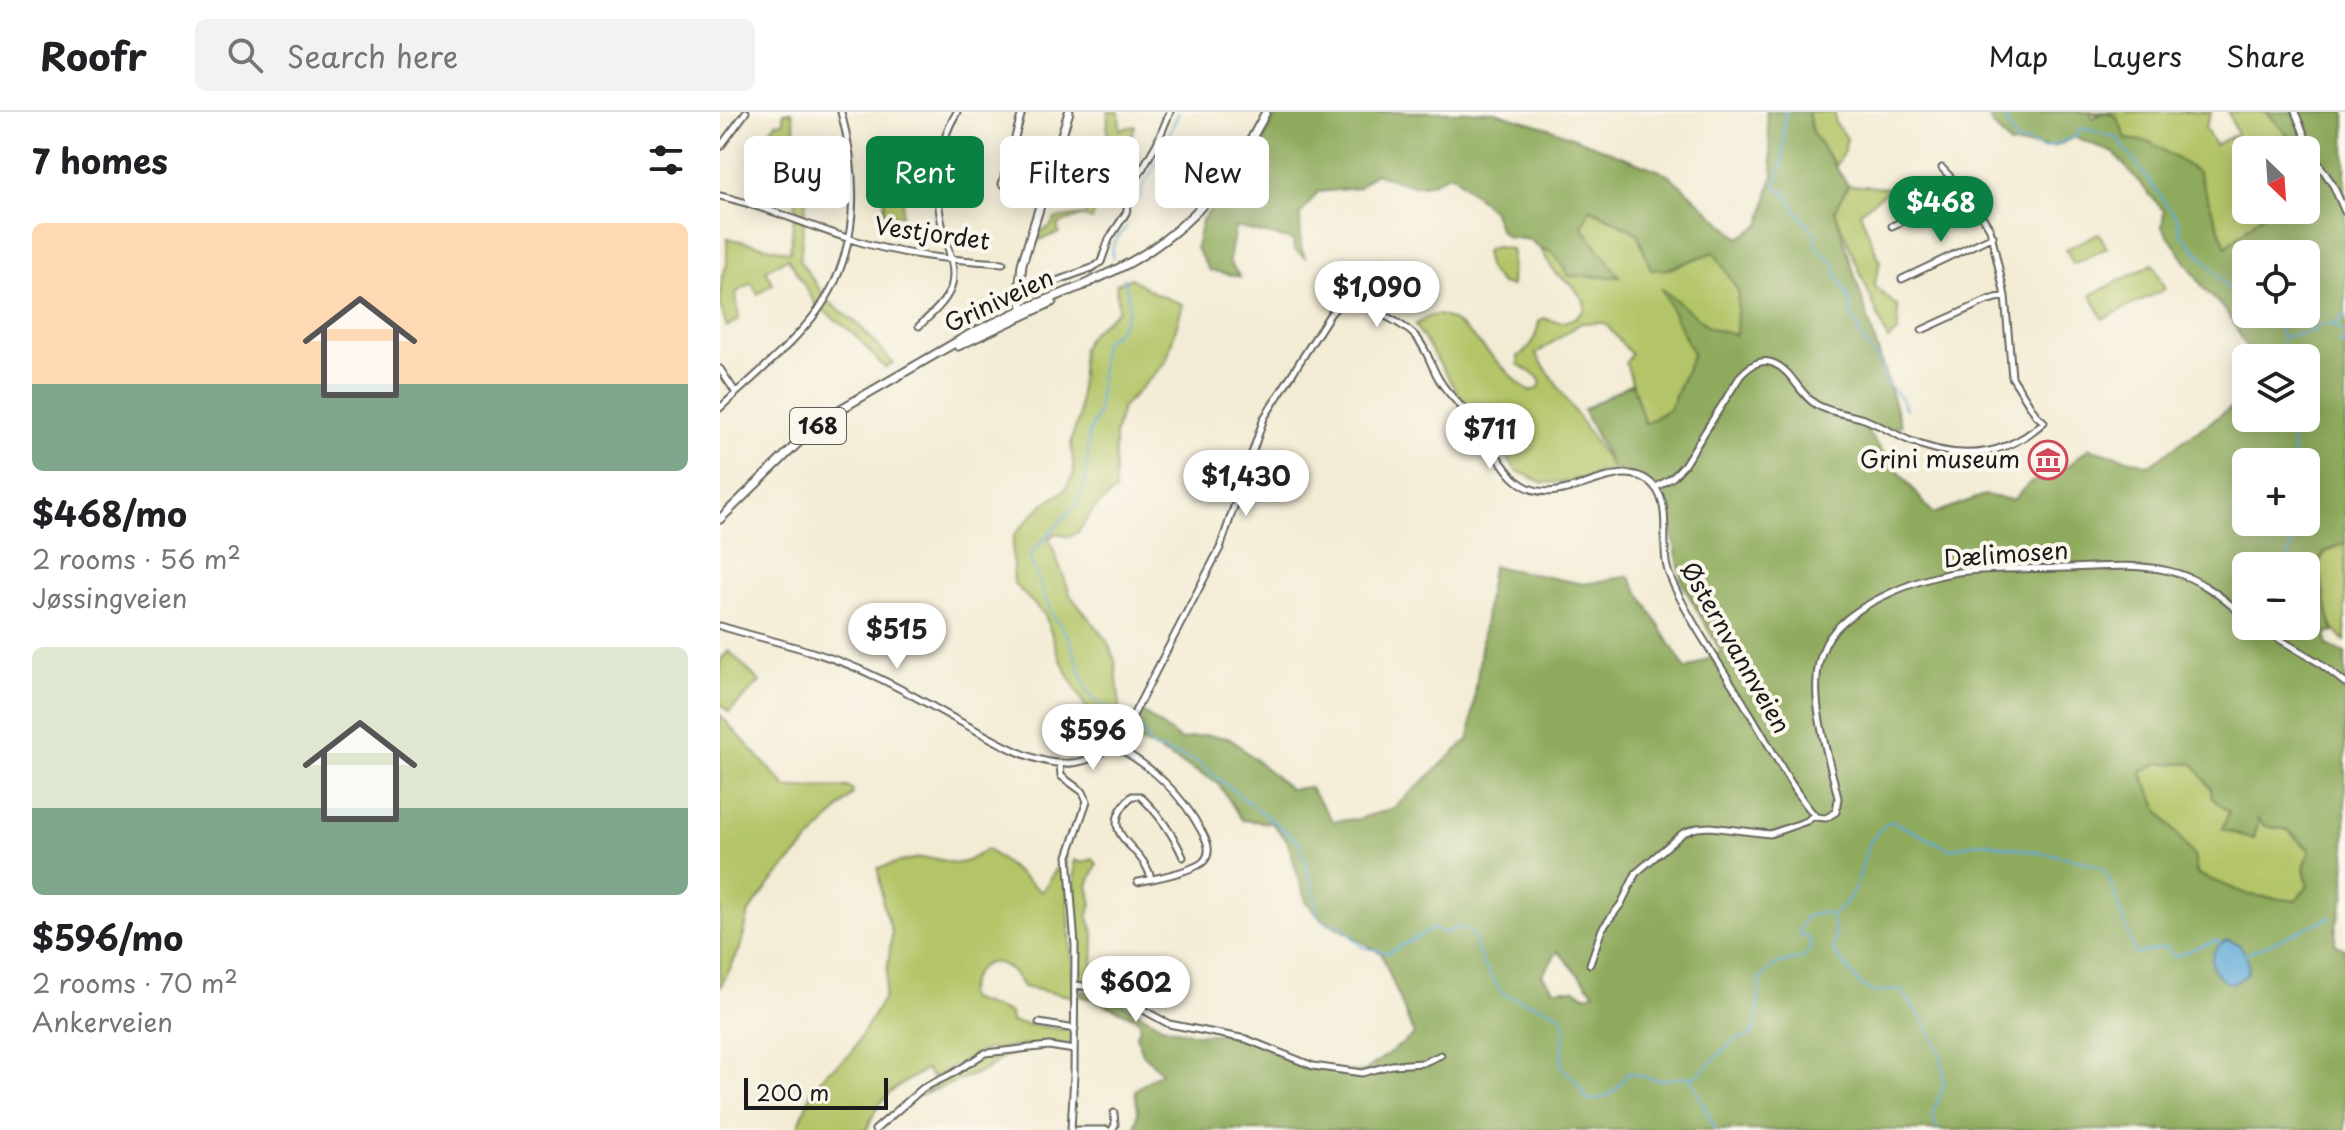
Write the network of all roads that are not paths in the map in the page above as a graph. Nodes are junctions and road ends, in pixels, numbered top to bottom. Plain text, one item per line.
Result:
1 (746, 112) edge
2 (841, 112) edge
3 (957, 112) edge
4 (1022, 112) edge
5 (1069, 112) edge
6 (1170, 112) edge
7 (1266, 112) edge
8 (2295, 112) edge
9 (1015, 136) edge
10 (720, 147) edge
11 (1942, 168) dead end
12 (1965, 192) junction
13 (720, 196) edge
14 (2345, 212) edge
15 (1892, 226) dead end
16 (1993, 236) junction
17 (849, 239) junction
18 (951, 259) junction
19 (1003, 263) dead end
20 (1902, 279) dead end
21 (1037, 288) dead end
22 (2005, 296) junction
23 (1025, 312) junction
24 (919, 326) dead end
25 (1922, 330) dead end
26 (720, 369) edge
27 (736, 393) junction
28 (720, 408) edge
29 (1655, 488) junction
30 (720, 519) edge
31 (2232, 606) edge
32 (720, 626) edge
33 (2281, 640) edge
34 (2345, 683) edge
35 (1112, 745) junction
36 (1060, 764) junction
37 (1815, 816) junction
38 (1183, 857) dead end
39 (1151, 879) junction
40 (1138, 882) dead end
41 (1590, 964) dead end
42 (1075, 985) junction
43 (1039, 1023) dead end
44 (1075, 1029) junction
45 (1074, 1050) junction
46 (1441, 1055) dead end
47 (1114, 1113) dead end
48 (875, 1130) edge
49 (1071, 1130) edge
50 (1077, 1130) edge
51 (1110, 1130) edge

1 - 10 street
2 - 17 street
3 - 18 street
4 - 9 street
5 - 23 main road
6 - 21 street
7 - 23 main road, Griniveien / 168
8 - 14 street
11 - 12 street
12 - 15 street
12 - 16 street
13 - 17 street, Vestjordet
16 - 20 street
16 - 22 street
17 - 18 street, Vestjordet
17 - 27 street
18 - 19 street, Vestjordet
18 - 24 street
22 - 25 street
22 - 29 street
23 - 30 main road, Griniveien / 168
26 - 27 street
27 - 28 street
29 - 35 street
29 - 37 street, Østernvannveien
31 - 37 street, Dælimosen
32 - 36 street
33 - 34 street
35 - 36 street
35 - 39 street
36 - 42 street
37 - 41 street
38 - 39 street
39 - 40 street
42 - 44 street
42 - 46 street
43 - 44 street
44 - 45 street
45 - 48 street
45 - 49 street
47 - 51 street
50 - 51 street

